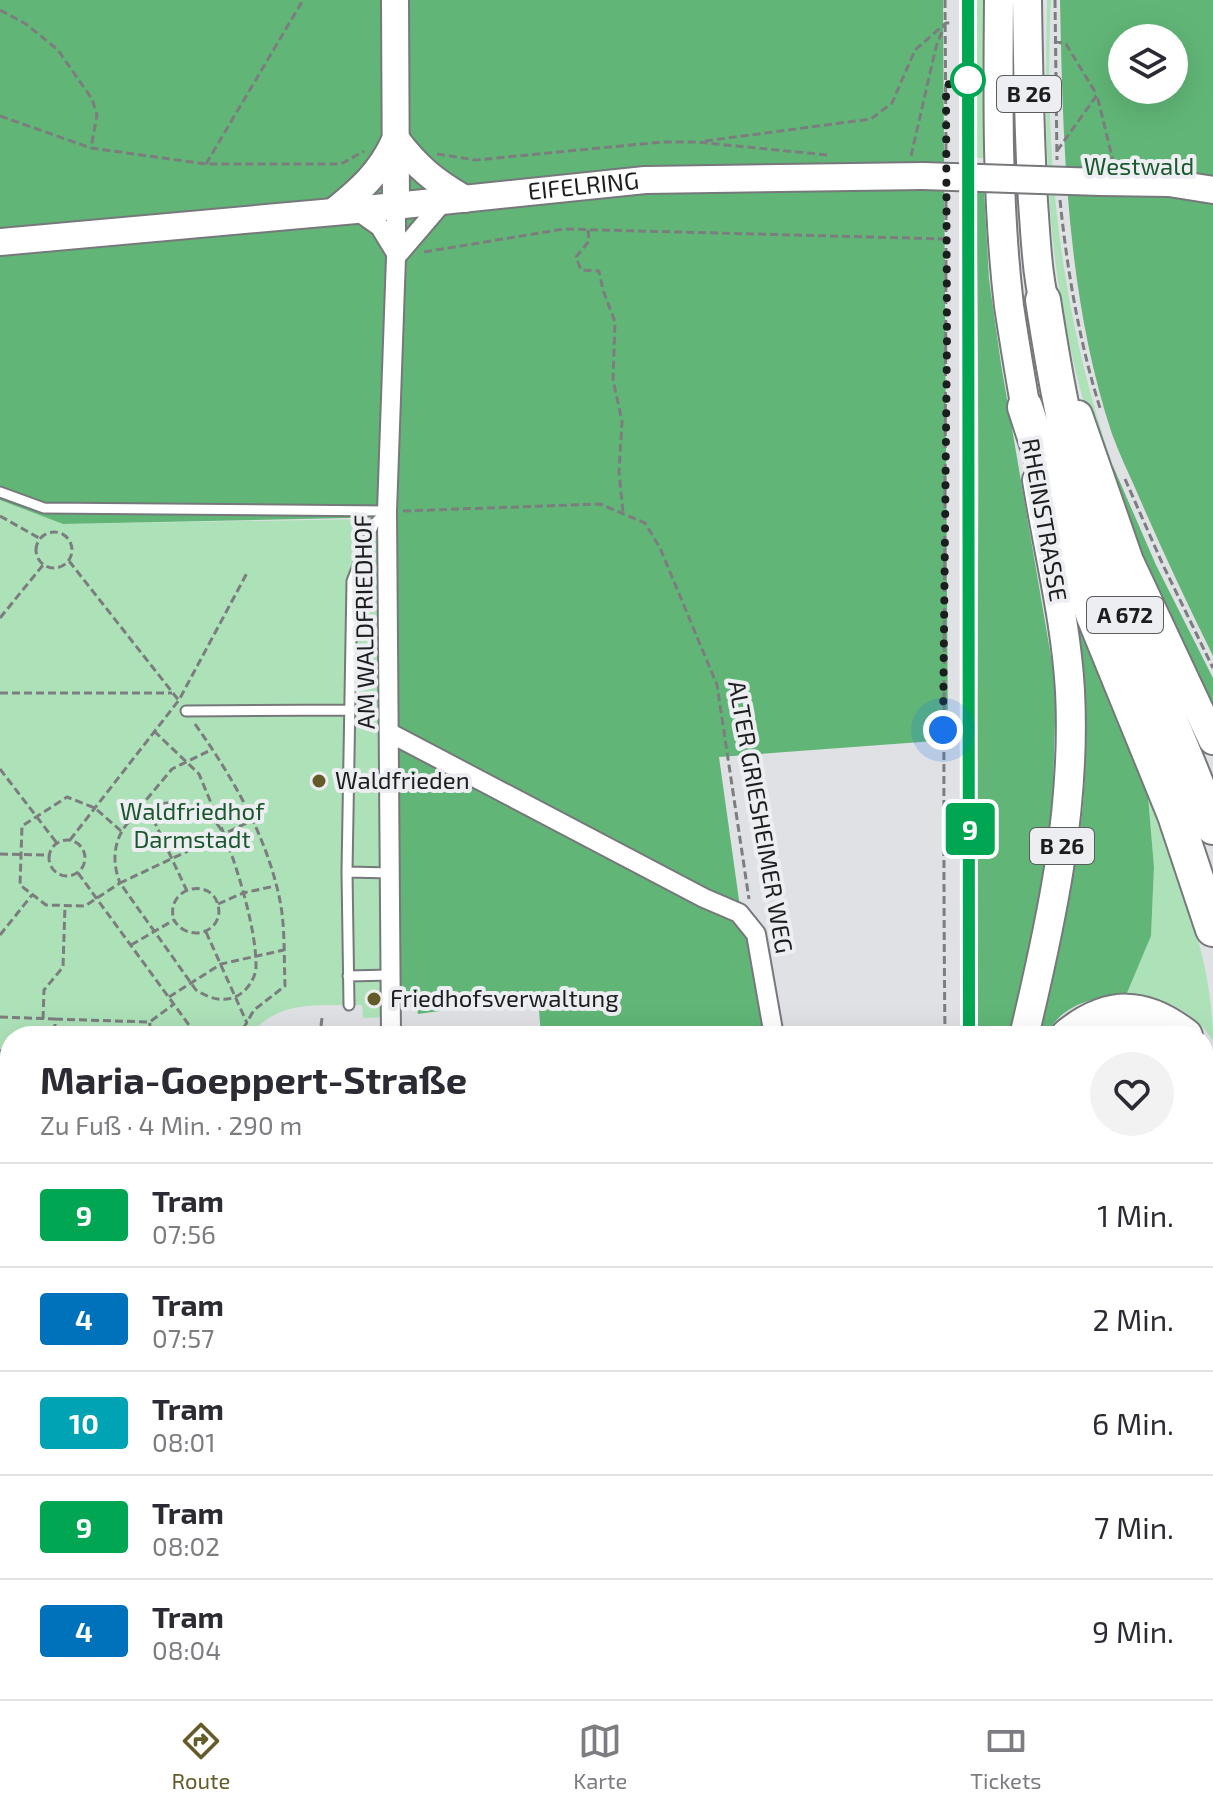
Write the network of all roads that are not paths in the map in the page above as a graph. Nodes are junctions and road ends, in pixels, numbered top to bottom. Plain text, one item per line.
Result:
1 (395, 0) edge
2 (999, 0) edge
3 (1027, 0) edge
4 (396, 139) junction
5 (1213, 179) edge
6 (1169, 183) junction
7 (1213, 190) edge
8 (454, 200) junction
9 (396, 206) junction
10 (344, 211) junction
11 (0, 242) edge
12 (396, 257) junction
13 (1043, 300) junction
14 (1025, 407) junction
15 (0, 492) edge
16 (387, 511) junction
17 (351, 710) junction
18 (186, 711) road end
19 (390, 733) junction
20 (1213, 740) edge
21 (1213, 827) edge
22 (347, 872) junction
23 (391, 873) junction
24 (1213, 929) edge
25 (391, 975) junction
26 (348, 976) junction
27 (349, 1005) dead end
28 (391, 1026) edge
29 (772, 1026) edge
30 (1026, 1026) edge
31 (1081, 1026) edge
32 (1172, 1026) edge

1 - 4 main road
2 - 14 main road, RHEINSTRASSE / B 26
3 - 13 main road, B 26
4 - 8 main road
4 - 9 main road
4 - 10 main road
5 - 6 main road, EIFELRING
6 - 7 main road, EIFELRING
6 - 8 main road, EIFELRING, bridge
8 - 9 main road, EIFELRING
8 - 12 street
9 - 10 main road, EIFELRING
9 - 12 street, AM WALDFRIEDHOF
10 - 11 main road, EIFELRING
10 - 12 street
12 - 16 street, AM WALDFRIEDHOF
13 - 20 main road, B 26
13 - 21 highway, A 672
14 - 24 highway, A 672
14 - 30 main road, RHEINSTRASSE / B 26
15 - 16 lane
16 - 17 lane
16 - 19 street, AM WALDFRIEDHOF
17 - 18 lane
17 - 22 lane
19 - 23 street, AM WALDFRIEDHOF
19 - 29 street, ALTER GRIESHEIMER WEG
22 - 23 lane
22 - 26 lane
23 - 25 street, AM WALDFRIEDHOF
25 - 26 lane
25 - 28 street, AM WALDFRIEDHOF
26 - 27 lane
31 - 32 highway

